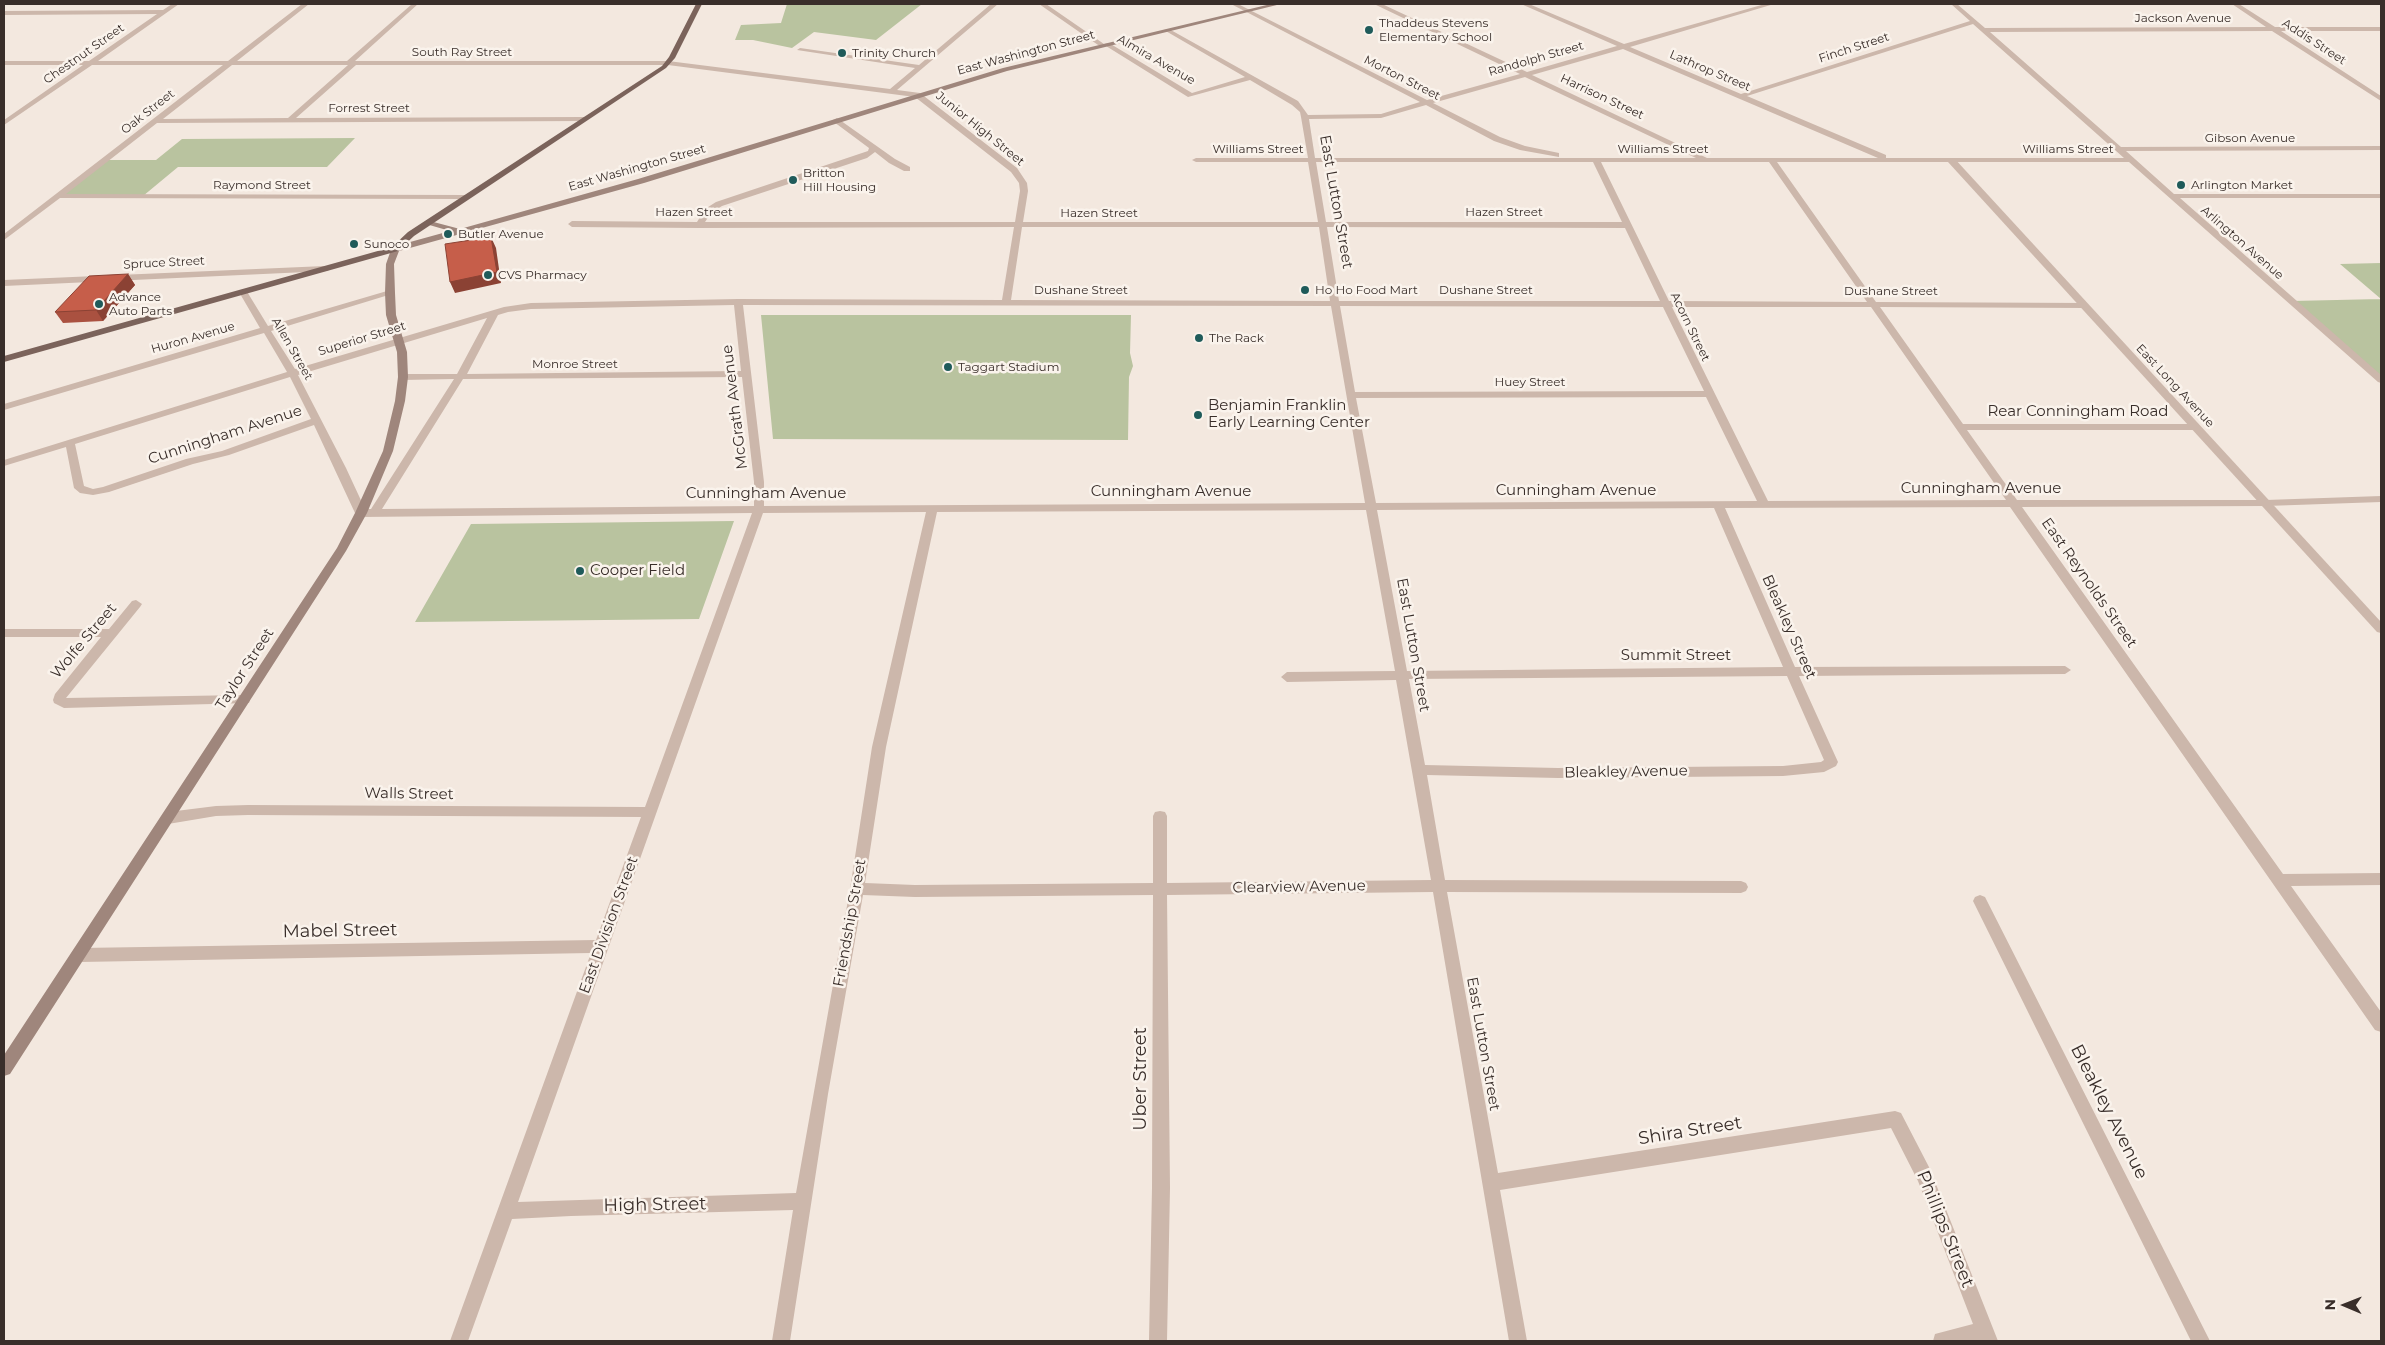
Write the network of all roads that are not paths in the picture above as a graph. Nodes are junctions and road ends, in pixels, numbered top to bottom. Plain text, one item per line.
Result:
1 (176, 4) edge
2 (306, 4) edge
3 (415, 4) edge
4 (699, 4) edge
5 (995, 4) edge
6 (1042, 4) edge
7 (1234, 4) edge
8 (1278, 4) edge
9 (1377, 4) edge
10 (1542, 4) edge
11 (1771, 4) edge
12 (1954, 4) edge
13 (2235, 4) edge
14 (1527, 5) edge
15 (1247, 11) junction
16 (4, 12) edge
17 (164, 12) junction
18 (1974, 22) junction
19 (2275, 29) junction
20 (2381, 29) edge
21 (1167, 30) junction
22 (1984, 30) junction
23 (1105, 45) junction
24 (1622, 46) junction
25 (800, 50) dead end
26 (4, 63) edge
27 (90, 63) junction
28 (230, 63) junction
29 (351, 63) junction
30 (668, 63) junction
31 (921, 67) junction
32 (1526, 73) junction
33 (1251, 78) junction
34 (890, 93) junction
35 (917, 95) junction
36 (1741, 96) junction
37 (2381, 98) edge
38 (1425, 103) junction
39 (872, 109) junction
40 (1305, 117) junction
41 (584, 119) junction
42 (290, 120) junction
43 (837, 120) junction
44 (155, 121) junction
45 (4, 123) edge
46 (873, 148) junction
47 (2381, 148) edge
48 (2119, 149) junction
49 (1888, 159) junction
50 (1196, 160) dead end
51 (1313, 160) junction
52 (1564, 160) junction
53 (1596, 160) junction
54 (1708, 160) junction
55 (1771, 160) junction
56 (1950, 160) junction
57 (2130, 160) junction
58 (906, 169) dead end
59 (58, 196) junction
60 (2171, 196) junction
61 (2381, 196) edge
62 (467, 197) junction
63 (429, 222) junction
64 (572, 224) dead end
65 (699, 225) junction
66 (1324, 225) junction
67 (1626, 225) junction
68 (1019, 226) junction
69 (459, 231) junction
70 (4, 238) edge
71 (395, 249) junction
72 (325, 269) junction
73 (4, 283) edge
74 (243, 292) junction
75 (390, 293) junction
76 (738, 302) junction
77 (1336, 302) junction
78 (1006, 303) junction
79 (1665, 303) junction
80 (1872, 303) junction
81 (2084, 304) junction
82 (494, 313) junction
83 (267, 330) junction
84 (399, 340) junction
85 (4, 360) edge
86 (292, 374) junction
87 (747, 374) junction
88 (403, 377) junction
89 (460, 377) junction
90 (2381, 380) edge
91 (1709, 394) junction
92 (1351, 395) junction
93 (4, 407) edge
94 (317, 420) junction
95 (1960, 427) junction
96 (2196, 427) junction
97 (70, 443) junction
98 (4, 463) edge
99 (2381, 499) edge
100 (2012, 503) junction
101 (2266, 503) junction
102 (1718, 505) junction
103 (1764, 505) junction
104 (1371, 506) junction
105 (932, 508) junction
106 (759, 509) junction
107 (361, 513) junction
108 (374, 513) junction
109 (136, 604) dead end
110 (2381, 629) edge
111 (4, 633) edge
112 (112, 633) junction
113 (2065, 670) dead end
114 (1791, 671) junction
115 (1402, 675) junction
116 (1287, 677) dead end
117 (244, 700) junction
118 (1830, 762) joint
119 (1419, 770) junction
120 (650, 812) junction
121 (1160, 816) dead end
122 (168, 818) junction
123 (2381, 879) edge
124 (2279, 880) junction
125 (1440, 886) junction
126 (1741, 887) dead end
127 (857, 889) junction
128 (1161, 889) junction
129 (1980, 901) dead end
130 (602, 946) junction
131 (80, 955) junction
132 (2381, 1025) edge
133 (4, 1069) edge
134 (1895, 1119) joint
135 (1491, 1183) junction
136 (804, 1201) junction
137 (506, 1211) junction
138 (1987, 1336) edge
139 (459, 1341) edge
140 (781, 1341) edge
141 (1158, 1341) edge
142 (1518, 1341) edge
143 (1942, 1341) edge
144 (2201, 1341) edge

1 - 17 street, Chestnut Street
2 - 28 street, Oak Street
3 - 29 street
4 - 30 main road
5 - 31 street
6 - 23 street, Almira Avenue
7 - 15 street, Morton Street
8 - 15 main road, East Washington Street
9 - 32 street, Harrison Street
10 - 14 street
11 - 24 street, Randolph Street
12 - 18 street, Arlington Avenue
13 - 19 street, Addis Street
14 - 24 street, Lathrop Street
15 - 21 main road, East Washington Street
15 - 38 street, Morton Street
16 - 17 street
17 - 27 street, Chestnut Street
18 - 22 street, Arlington Avenue
18 - 36 street, Finch Street
19 - 20 street, Jackson Avenue
19 - 22 street, Jackson Avenue
19 - 37 street, Addis Street
21 - 23 main road, East Washington Street
21 - 33 street, East Lutton Street
22 - 48 street, Arlington Avenue
23 - 33 street, Almira Avenue
23 - 35 main road, East Washington Street
24 - 32 street, Randolph Street
24 - 36 street, Lathrop Street
25 - 31 street
26 - 27 street, South Ray Street
27 - 28 street, South Ray Street
27 - 45 street, Chestnut Street
28 - 29 street, South Ray Street
28 - 44 street, Oak Street
29 - 30 street, South Ray Street
29 - 42 street
30 - 34 street, South Ray Street
30 - 41 main road
31 - 34 street
32 - 38 street, Randolph Street
32 - 54 street, Harrison Street
33 - 40 street, East Lutton Street
34 - 35 street, South Ray Street
34 - 39 main road
35 - 39 main road, East Washington Street
35 - 68 street, Junior High Street
36 - 49 street, Lathrop Street
38 - 40 street, Randolph Street
38 - 52 street, Morton Street
39 - 43 main road, East Washington Street
40 - 51 street, East Lutton Street
41 - 42 street, Forrest Street
41 - 62 main road
42 - 44 street, Forrest Street
43 - 46 street
43 - 69 main road, East Washington Street
44 - 59 street, Oak Street
46 - 58 street
46 - 65 street
47 - 48 street, Gibson Avenue
48 - 57 street, Arlington Avenue
49 - 55 street, Williams Street
49 - 56 street, Williams Street
50 - 51 street, Williams Street
51 - 52 street, Williams Street
51 - 66 street, East Lutton Street
52 - 53 street, Williams Street
53 - 54 street, Williams Street
53 - 67 street, Acorn Street
54 - 55 street, Williams Street
55 - 80 street, East Reynolds Street
56 - 57 street, Williams Street
56 - 81 street, East Long Avenue
57 - 60 street, Arlington Avenue
59 - 62 street, Raymond Street
59 - 70 street, Oak Street
60 - 61 street
60 - 90 street, Arlington Avenue
62 - 63 main road
63 - 69 main road
63 - 71 main road
64 - 65 street, Hazen Street
65 - 68 street, Hazen Street
66 - 67 street, Hazen Street
66 - 68 street, Hazen Street
66 - 77 street, East Lutton Street
67 - 79 street, Acorn Street
68 - 78 street, Junior High Street
69 - 71 main road, East Washington Street
71 - 72 main road, East Washington Street
71 - 75 main road, Taylor Street
72 - 73 street, Spruce Street
72 - 74 main road, East Washington Street
74 - 83 street, Allen Street
74 - 85 main road, East Washington Street
75 - 83 street, Huron Avenue
75 - 84 main road, Taylor Street
76 - 78 street, Dushane Street
76 - 82 street, Superior Street
76 - 87 street, McGrath Avenue
77 - 78 street, Dushane Street
77 - 79 street, Dushane Street
77 - 92 street, East Lutton Street
79 - 80 street, Dushane Street
79 - 91 street, Acorn Street
80 - 81 street, Dushane Street
80 - 95 street, East Reynolds Street
81 - 96 street, East Long Avenue
82 - 84 street, Superior Street
82 - 89 street
83 - 86 street, Allen Street
83 - 93 street, Huron Avenue
84 - 86 street, Superior Street
84 - 88 main road, Taylor Street
86 - 94 street, Allen Street
86 - 97 street, Superior Street
87 - 89 street, Monroe Street
87 - 106 street, McGrath Avenue
88 - 89 street, Monroe Street
88 - 107 main road, Taylor Street
89 - 108 street
91 - 92 street, Huey Street
91 - 103 street, Acorn Street
92 - 104 street, East Lutton Street
94 - 97 street, Cunningham Avenue
94 - 107 street, Cunningham Avenue
95 - 96 street, Rear Conningham Road
95 - 100 street, East Reynolds Street
96 - 101 street, East Long Avenue
97 - 98 street, Superior Street
99 - 101 street, Cunningham Avenue
100 - 101 street, Cunningham Avenue
100 - 103 street, Cunningham Avenue
100 - 124 street, East Reynolds Street
101 - 110 street, East Long Avenue
102 - 103 street, Cunningham Avenue
102 - 104 street, Cunningham Avenue
102 - 114 street, Bleakley Street
104 - 105 street, Cunningham Avenue
104 - 115 street, East Lutton Street
105 - 106 street, Cunningham Avenue
105 - 127 street, Friendship Street
106 - 108 street, Cunningham Avenue
106 - 120 street, East Division Street
107 - 108 street, Cunningham Avenue
107 - 117 main road, Taylor Street
109 - 112 street, Wolfe Street
111 - 112 street
112 - 117 street, Wolfe Street
113 - 114 street, Summit Street
114 - 115 street, Summit Street
114 - 118 street, Bleakley Street
115 - 116 street, Summit Street
115 - 119 street, East Lutton Street
117 - 122 main road, Taylor Street
118 - 119 street, Bleakley Avenue
119 - 125 street, East Lutton Street
120 - 122 street, Walls Street
120 - 130 street, East Division Street
121 - 128 street, Uber Street
122 - 131 main road, Taylor Street
123 - 124 street
124 - 132 street, East Reynolds Street
125 - 126 street, Clearview Avenue
125 - 128 street, Clearview Avenue
125 - 135 street, East Lutton Street
127 - 128 street, Clearview Avenue
127 - 136 street, Friendship Street
128 - 141 street, Uber Street
129 - 144 street, Bleakley Avenue
130 - 131 street, Mabel Street
130 - 137 street, East Division Street
131 - 133 main road, Taylor Street
134 - 135 street, Shira Street
134 - 138 street, Phillips Street
135 - 142 street, East Lutton Street
136 - 137 street, High Street
136 - 140 street, Friendship Street
137 - 139 street, East Division Street
138 - 143 street

